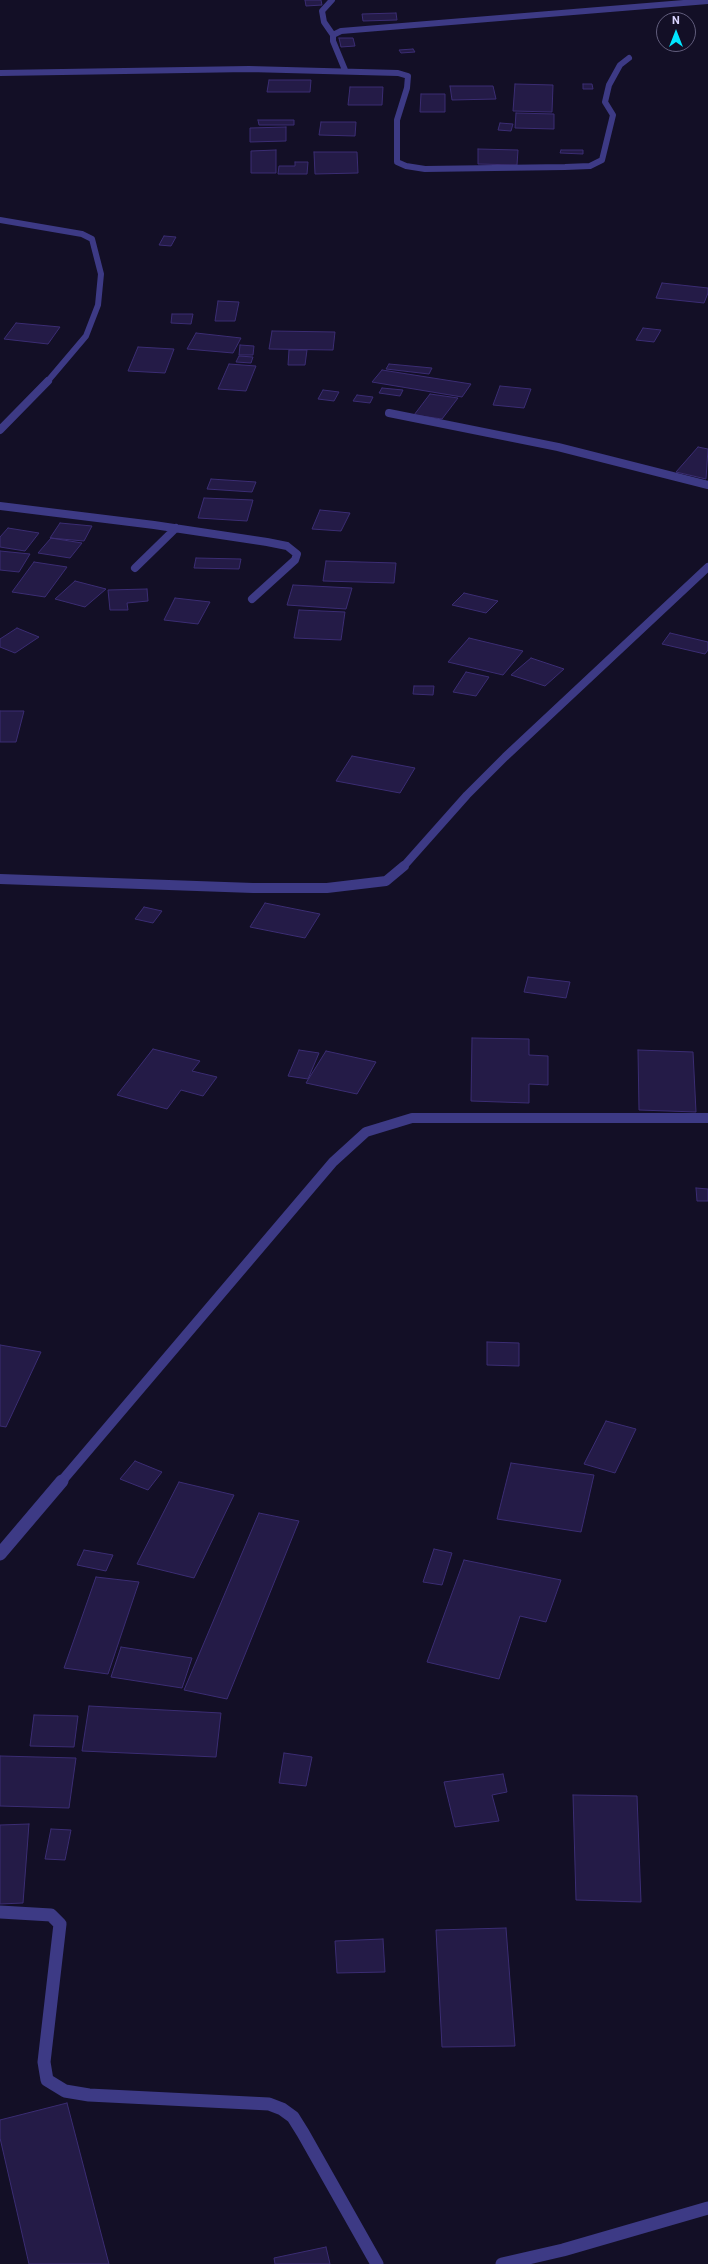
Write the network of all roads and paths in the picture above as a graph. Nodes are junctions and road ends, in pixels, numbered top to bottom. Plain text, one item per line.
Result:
1 (332, 0) edge
2 (708, 1) edge
3 (333, 35) junction
4 (629, 58) dead end
5 (345, 70) junction
6 (0, 73) edge
7 (0, 220) edge
8 (389, 413) dead end
9 (0, 430) edge
10 (708, 485) edge
11 (0, 506) edge
12 (176, 528) junction
13 (708, 567) edge
14 (135, 568) dead end
15 (252, 599) dead end
16 (0, 879) edge
17 (708, 1118) edge
18 (0, 1554) edge
19 (0, 1912) edge
20 (708, 2208) edge
21 (377, 2264) edge
22 (502, 2264) edge

1 - 3 street
2 - 3 street
3 - 5 street
4 - 5 street
5 - 6 street
7 - 9 street
8 - 10 street
11 - 12 street
12 - 14 street
12 - 15 street
13 - 16 street
17 - 18 street
19 - 21 street
20 - 22 street

